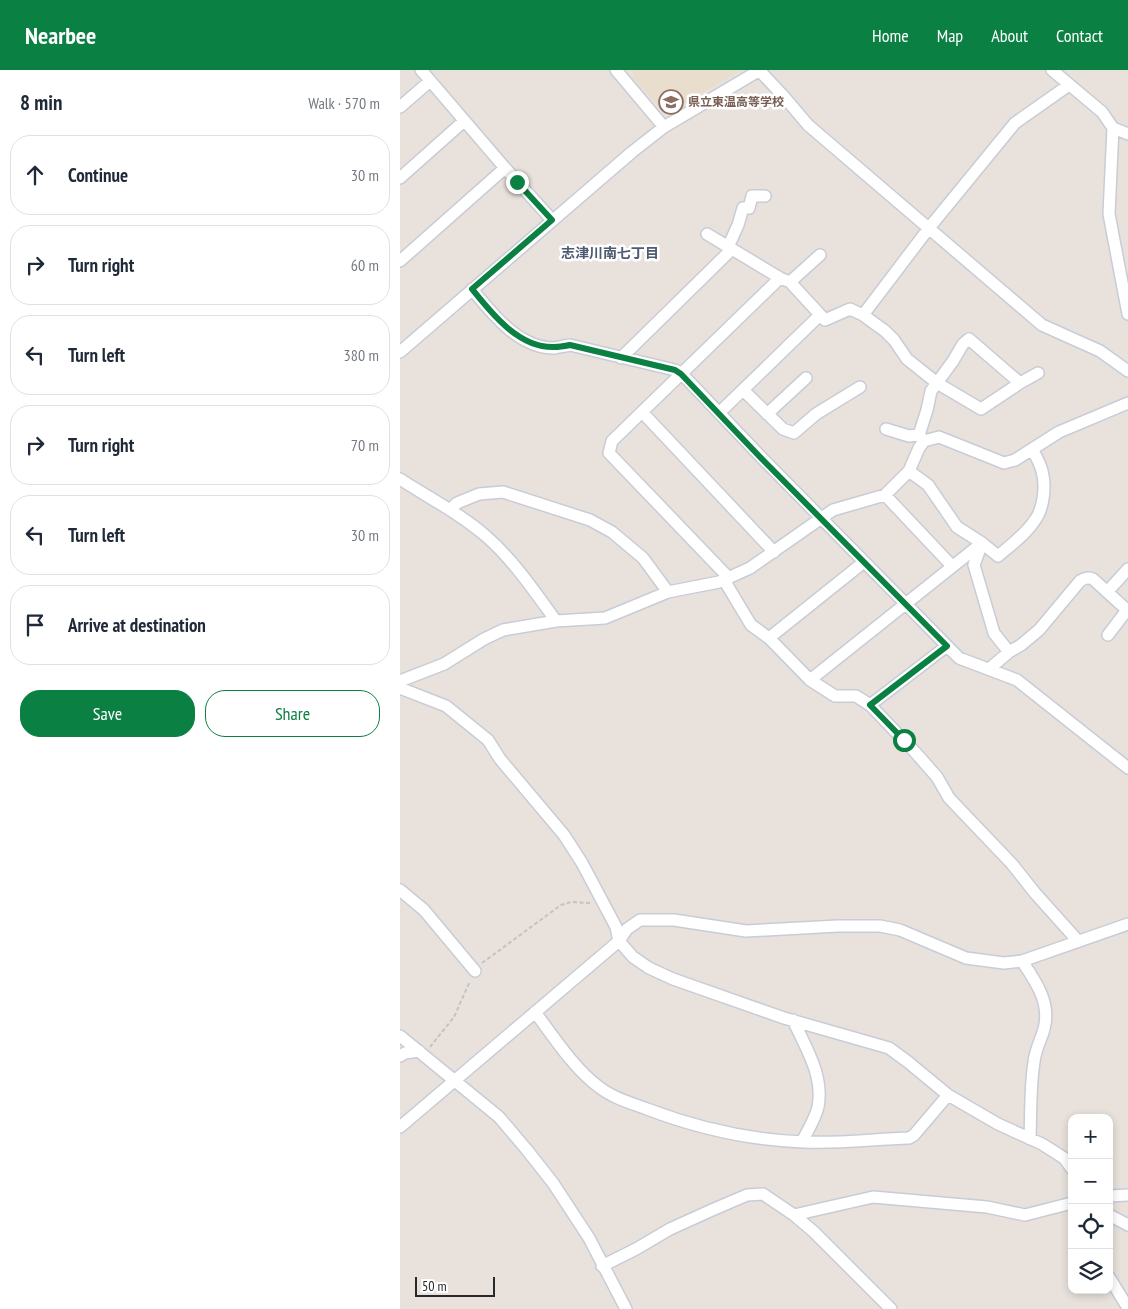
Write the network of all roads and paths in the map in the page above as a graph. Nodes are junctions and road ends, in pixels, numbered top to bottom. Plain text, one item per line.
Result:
1 (421, 70) edge
2 (616, 70) edge
3 (759, 70) edge
4 (1052, 70) edge
5 (430, 80) junction
6 (1069, 85) junction
7 (400, 106) edge
8 (464, 122) junction
9 (664, 127) junction
10 (1113, 128) junction
11 (1128, 134) edge
12 (505, 168) junction
13 (400, 178) edge
14 (765, 196) dead end
15 (552, 220) junction
16 (929, 228) junction
17 (707, 234) dead end
18 (730, 248) junction
19 (820, 255) dead end
20 (400, 261) edge
21 (785, 280) junction
22 (472, 289) junction
23 (1128, 314) edge
24 (863, 315) junction
25 (820, 316) junction
26 (400, 352) edge
27 (621, 358) junction
28 (1128, 371) edge
29 (1038, 373) dead end
30 (681, 374) junction
31 (806, 378) dead end
32 (937, 383) junction
33 (1020, 383) junction
34 (860, 387) dead end
35 (743, 390) junction
36 (1128, 403) edge
37 (642, 412) junction
38 (718, 413) junction
39 (767, 414) junction
40 (886, 429) dead end
41 (922, 438) junction
42 (1032, 450) junction
43 (909, 471) junction
44 (400, 479) edge
45 (885, 495) junction
46 (450, 510) junction
47 (822, 519) junction
48 (982, 543) junction
49 (774, 552) junction
50 (864, 562) junction
51 (952, 566) junction
52 (1128, 569) edge
53 (726, 579) junction
54 (668, 592) junction
55 (1107, 592) junction
56 (906, 604) junction
57 (1128, 611) edge
58 (556, 621) junction
59 (1108, 635) dead end
60 (768, 638) junction
61 (947, 646) junction
62 (1008, 652) junction
63 (989, 669) junction
64 (810, 680) junction
65 (400, 681) edge
66 (400, 688) edge
67 (870, 705) junction
68 (1128, 768) edge
69 (400, 890) edge
70 (591, 904) dead end
71 (1128, 924) edge
72 (619, 941) junction
73 (1078, 941) junction
74 (1022, 961) junction
75 (475, 972) junction
76 (535, 1012) junction
77 (793, 1020) junction
78 (400, 1036) edge
79 (421, 1053) junction
80 (400, 1056) edge
81 (454, 1080) junction
82 (948, 1095) junction
83 (400, 1127) edge
84 (1030, 1139) junction
85 (802, 1142) junction
86 (1068, 1164) edge
87 (1128, 1195) edge
88 (1113, 1196) edge
89 (1068, 1205) edge
90 (794, 1215) junction
91 (1113, 1216) edge
92 (1128, 1225) edge
93 (602, 1266) junction
94 (1113, 1284) edge
95 (1128, 1308) edge
96 (626, 1309) edge
97 (890, 1309) edge

1 - 5 street
2 - 9 street
3 - 9 street
3 - 16 street
4 - 6 street
5 - 7 street
5 - 8 street
6 - 10 street
6 - 16 street
8 - 12 street
8 - 13 street
9 - 15 street
10 - 11 street
10 - 23 street
12 - 15 street
12 - 20 street
14 - 18 street
15 - 22 street
16 - 24 street
16 - 28 street
17 - 18 street
18 - 21 street
18 - 27 street
19 - 21 street
21 - 25 street
21 - 30 street
22 - 26 street
22 - 27 street
24 - 25 street
24 - 32 street
25 - 35 street
27 - 30 street
29 - 33 street
30 - 37 street
30 - 38 street
31 - 39 street
32 - 33 street
32 - 33 street
32 - 41 street
34 - 39 street
35 - 38 street
35 - 39 street
36 - 42 street
37 - 49 street
37 - 53 street
38 - 47 street
40 - 41 street
41 - 42 street
41 - 43 street
42 - 48 street
43 - 45 street
43 - 48 street
44 - 46 street
45 - 47 street
45 - 51 street
46 - 54 street
46 - 58 street
47 - 49 street
47 - 50 street
48 - 51 street
48 - 62 street
49 - 53 street
50 - 56 street
50 - 60 street
51 - 56 street
52 - 55 street
53 - 54 street
53 - 60 street
54 - 58 street
55 - 57 street
55 - 62 street
56 - 61 street
56 - 64 street
57 - 59 street
58 - 65 street
60 - 64 street
61 - 63 street
61 - 67 street
62 - 63 street
63 - 68 street
64 - 67 street
66 - 72 street
67 - 73 street
69 - 75 street
70 - 75 path
71 - 73 street
72 - 74 street
72 - 76 street
72 - 77 street
73 - 74 street
74 - 84 street
75 - 79 path
76 - 81 street
76 - 85 street
77 - 82 street
77 - 85 street
78 - 79 street
79 - 80 street
79 - 81 street
81 - 83 street
81 - 93 street
82 - 84 street
82 - 85 street
84 - 86 street
87 - 88 street
89 - 90 street
90 - 93 street
90 - 97 street
91 - 92 street
93 - 96 street
94 - 95 street

